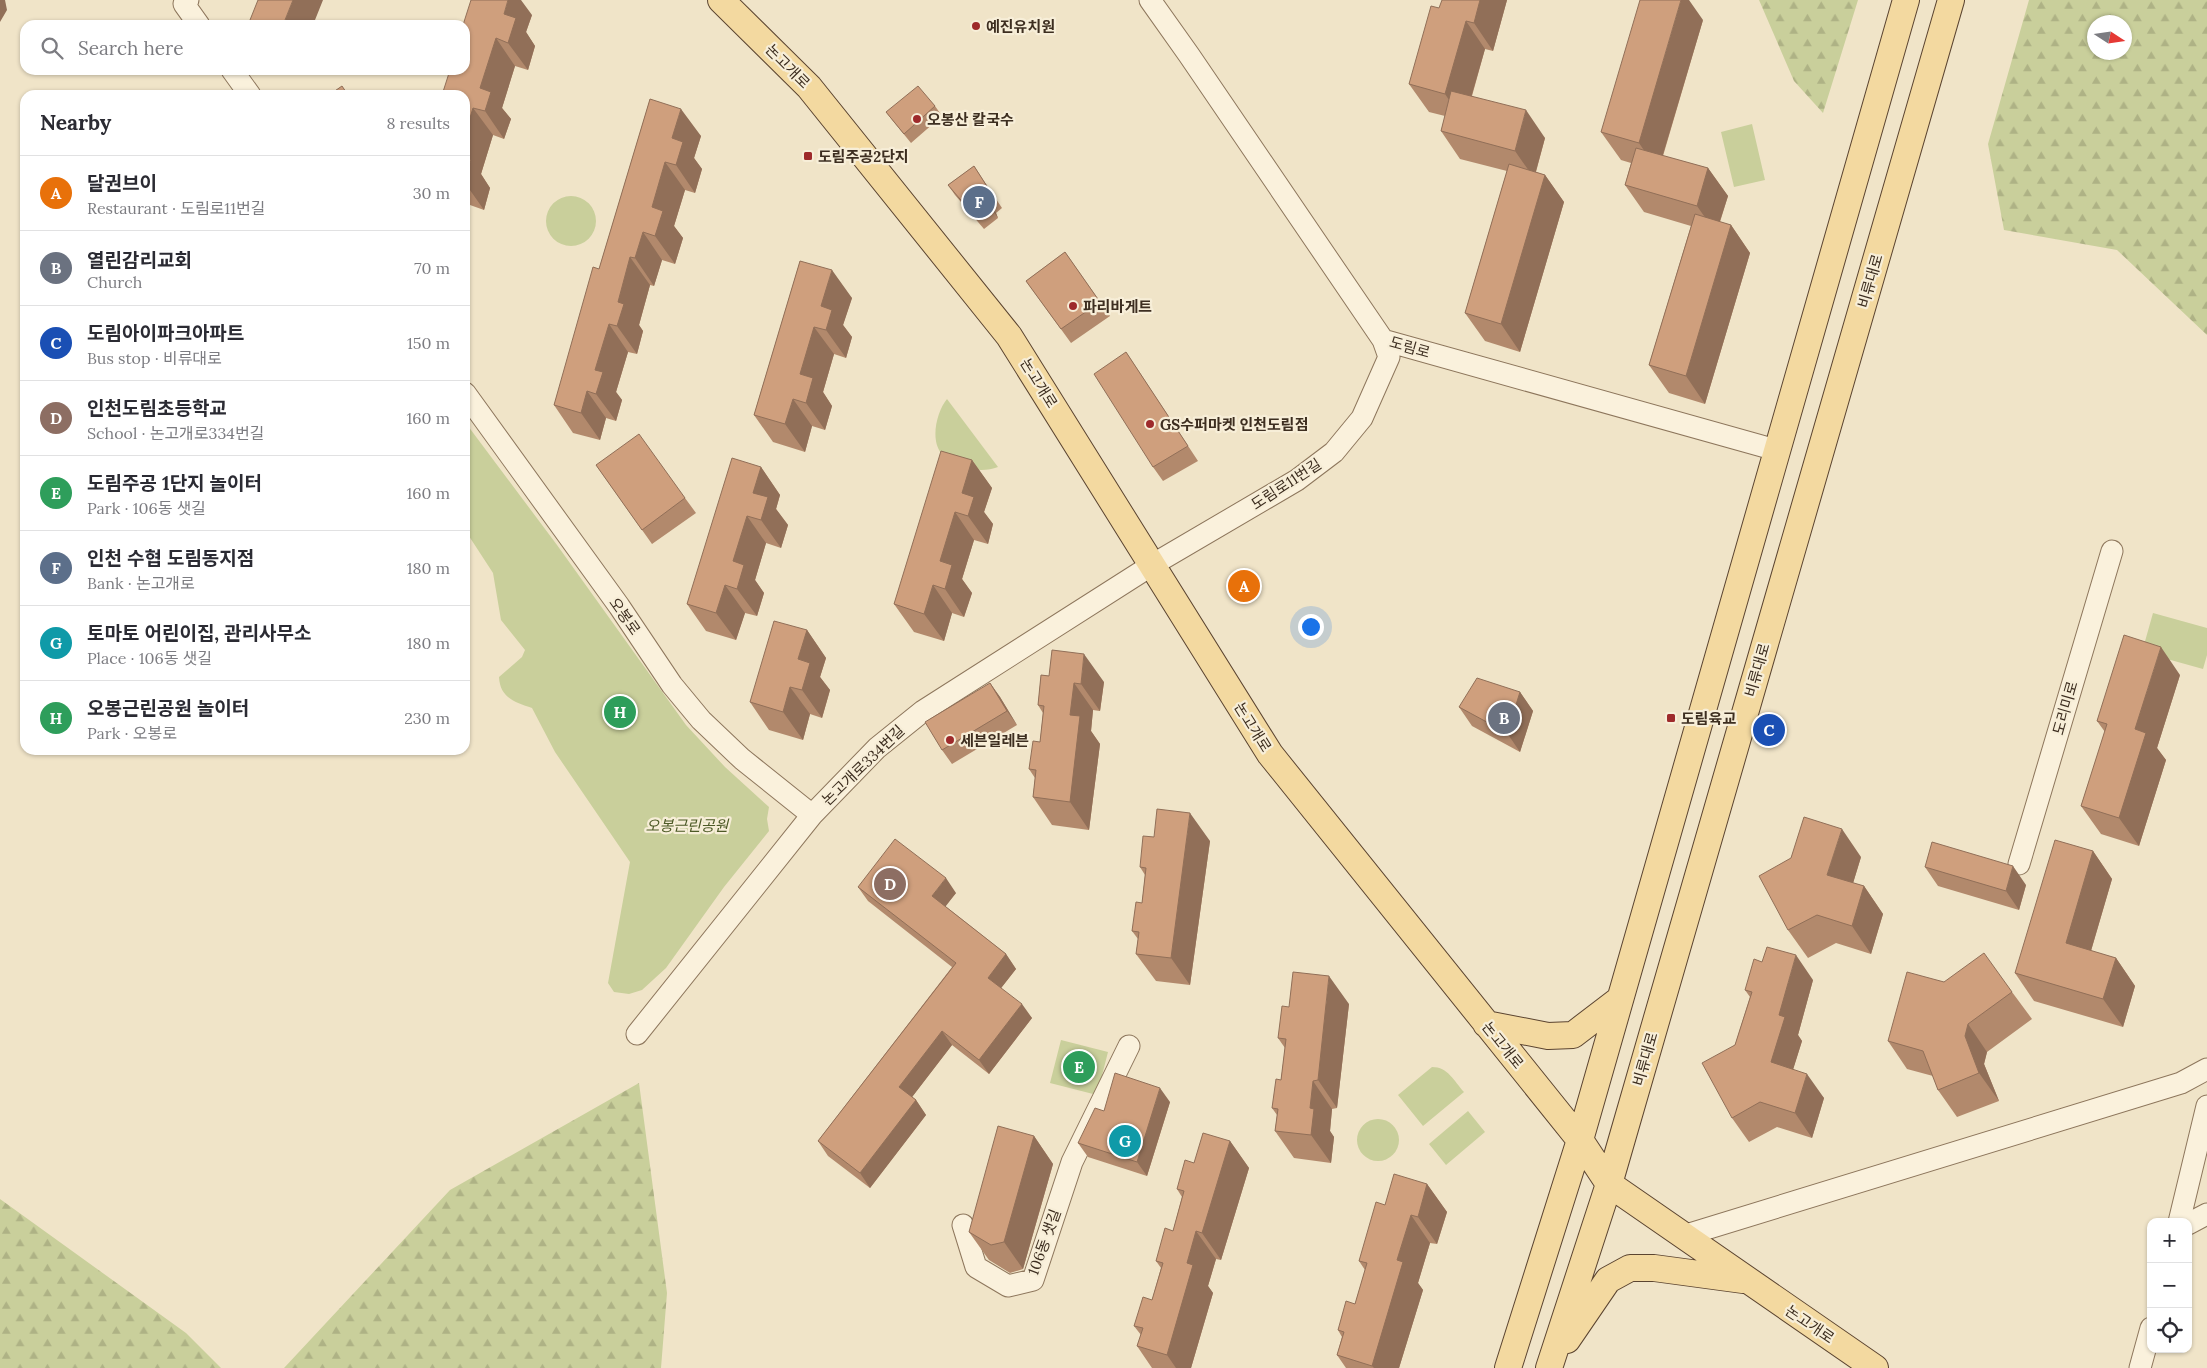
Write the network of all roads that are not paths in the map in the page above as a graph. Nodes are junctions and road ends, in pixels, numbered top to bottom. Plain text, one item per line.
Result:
1 (188, 0) edge
2 (721, 0) edge
3 (1150, 0) edge
4 (1906, 0) edge
5 (1951, 0) edge
6 (195, 20) edge
7 (236, 75) edge
8 (246, 90) edge
9 (1383, 340) junction
10 (470, 400) edge
11 (1776, 450) junction
12 (2112, 551) dead end
13 (1152, 565) junction
14 (812, 815) junction
15 (2019, 864) dead end
16 (1620, 1000) junction
17 (1486, 1024) junction
18 (637, 1034) dead end
19 (1129, 1046) dead end
20 (2207, 1068) edge
21 (2207, 1106) edge
22 (1580, 1140) junction
23 (1609, 1184) junction
24 (2207, 1214) edge
25 (2180, 1218) edge
26 (2192, 1222) edge
27 (963, 1225) dead end
28 (1683, 1236) junction
29 (1747, 1280) junction
30 (2147, 1343) edge
31 (1550, 1367) edge
32 (1872, 1367) edge
33 (1508, 1368) edge
34 (2140, 1368) edge

1 - 6 street
2 - 13 main road, 논고개로
3 - 9 street, 도림로
4 - 11 main road
5 - 23 main road, 비류대로
7 - 8 street
9 - 11 street, 도림로
9 - 13 street, 도림로11번길
10 - 14 street, 오봉로
11 - 16 main road
12 - 15 street, 도리미로
13 - 14 street, 논고개로334번길
13 - 17 main road, 논고개로
14 - 18 street, 논고개로334번길
16 - 17 main road
16 - 22 main road
17 - 22 main road, 논고개로
19 - 27 street, 106동 샛길
20 - 28 street
21 - 25 street
22 - 23 main road, 논고개로
22 - 33 main road
23 - 28 main road, 논고개로
23 - 31 main road, 비류대로
24 - 26 street
28 - 29 main road, 논고개로
29 - 31 main road
29 - 32 main road, 논고개로
30 - 34 street

